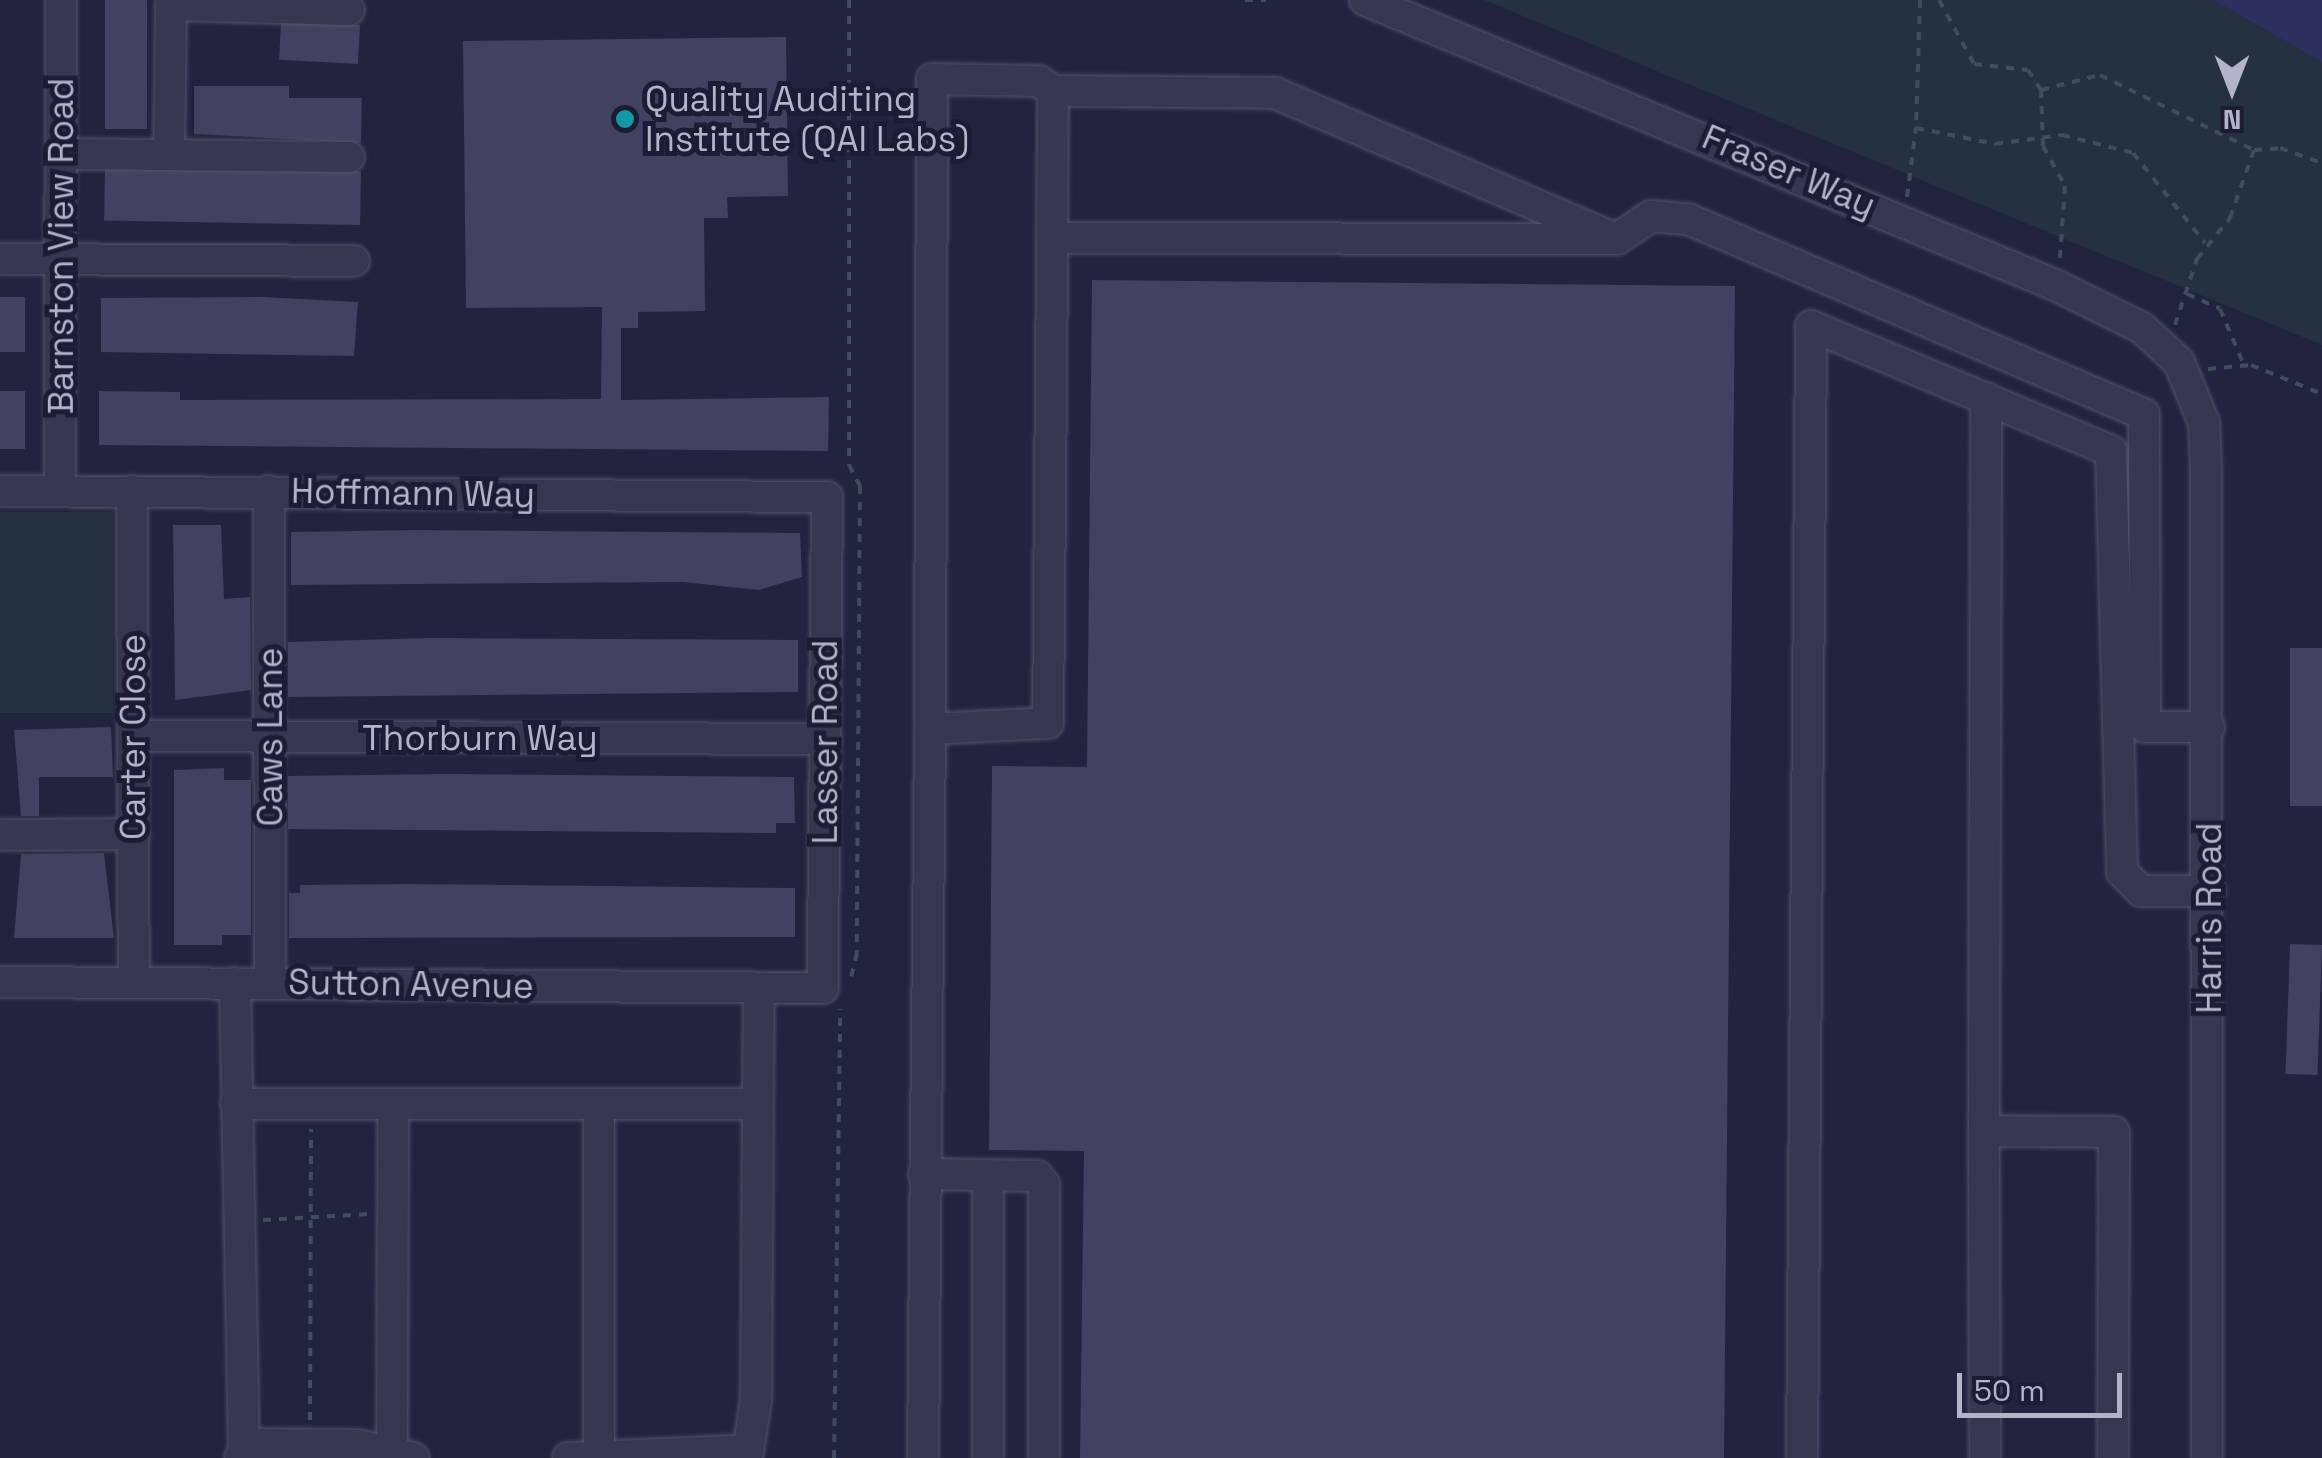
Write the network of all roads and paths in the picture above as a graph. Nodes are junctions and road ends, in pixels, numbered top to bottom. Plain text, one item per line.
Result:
1 (62, 0) edge
2 (1245, 0) edge
3 (1266, 0) edge
4 (1364, 0) edge
5 (1920, 0) edge
6 (1939, 0) edge
7 (282, 4) edge
8 (349, 10) dead end
9 (2042, 90) junction
10 (1053, 91) junction
11 (1916, 128) junction
12 (2040, 135) junction
13 (2254, 150) junction
14 (61, 154) junction
15 (170, 154) junction
16 (349, 157) dead end
17 (2322, 164) edge
18 (1905, 219) junction
19 (1052, 238) junction
20 (1617, 240) junction
21 (2206, 243) junction
22 (0, 259) edge
23 (60, 260) junction
24 (354, 260) dead end
25 (2055, 285) junction
26 (2187, 294) junction
27 (2166, 346) junction
28 (2244, 365) junction
29 (2198, 374) junction
30 (2322, 394) edge
31 (1986, 398) junction
32 (0, 491) edge
33 (60, 491) junction
34 (132, 491) junction
35 (269, 491) junction
36 (826, 497) joint
37 (2209, 727) junction
38 (930, 729) junction
39 (134, 736) junction
40 (270, 737) junction
41 (826, 739) junction
42 (134, 834) junction
43 (0, 835) edge
44 (2210, 891) junction
45 (0, 982) edge
46 (134, 983) junction
47 (235, 983) junction
48 (270, 983) junction
49 (758, 988) junction
50 (823, 988) joint
51 (236, 1104) junction
52 (394, 1104) junction
53 (599, 1104) junction
54 (758, 1104) junction
55 (311, 1115) dead end
56 (1984, 1131) junction
57 (924, 1174) junction
58 (988, 1176) junction
59 (393, 1213) junction
60 (311, 1218) junction
61 (238, 1221) junction
62 (310, 1444) junction
63 (599, 1452) junction
64 (748, 1454) edge
65 (242, 1455) edge
66 (403, 1456) edge
67 (568, 1458) edge
68 (922, 1458) edge
69 (988, 1458) edge
70 (1044, 1458) edge
71 (1802, 1458) edge
72 (1984, 1458) edge
73 (2113, 1458) edge
74 (2207, 1458) edge

1 - 14 street, Barnston View Road
2 - 3 path
4 - 18 street, Fraser Way
5 - 11 path
6 - 9 path
7 - 8 street
7 - 15 street
9 - 12 path
9 - 13 path
10 - 19 street
10 - 20 street
10 - 38 street
11 - 12 path
11 - 18 path
12 - 21 path
12 - 25 path
13 - 17 path
13 - 21 path
14 - 15 street
14 - 23 street, Barnston View Road
15 - 16 street
18 - 25 street, Fraser Way
19 - 20 street
19 - 38 street
20 - 37 street
21 - 26 path
22 - 23 street
23 - 24 street
23 - 33 street, Barnston View Road
25 - 27 street, Fraser Way
26 - 27 path
26 - 28 path
27 - 29 street, Fraser Way
28 - 29 path
28 - 30 path
29 - 37 street, Harris Road
31 - 44 street
31 - 56 street
31 - 71 street
32 - 33 street, Hoffmann Way
33 - 34 street, Hoffmann Way
34 - 35 street, Hoffmann Way
34 - 39 street, Carter Close
35 - 36 street, Hoffmann Way
35 - 40 street, Caws Lane
36 - 41 street, Lasser Road
37 - 44 street, Harris Road
38 - 57 street
39 - 40 street, Thorburn Way
39 - 42 street, Carter Close
40 - 41 street, Thorburn Way
40 - 48 street, Caws Lane
41 - 50 street, Lasser Road
42 - 43 street
42 - 46 street, Carter Close
44 - 74 street, Harris Road
45 - 46 street, Sutton Avenue
46 - 47 street, Sutton Avenue
47 - 48 street, Sutton Avenue
47 - 51 street
48 - 49 street, Sutton Avenue
49 - 50 street, Sutton Avenue
49 - 54 street
51 - 52 street
51 - 61 street
52 - 53 street
52 - 59 street
53 - 54 street
53 - 63 street
54 - 64 street
55 - 60 path
56 - 72 street
56 - 73 street
57 - 58 street
57 - 68 street
58 - 69 street
58 - 70 street
59 - 60 path
59 - 66 street
60 - 61 path
60 - 62 path
61 - 65 street
62 - 65 street
62 - 66 street
63 - 64 street
63 - 67 street

